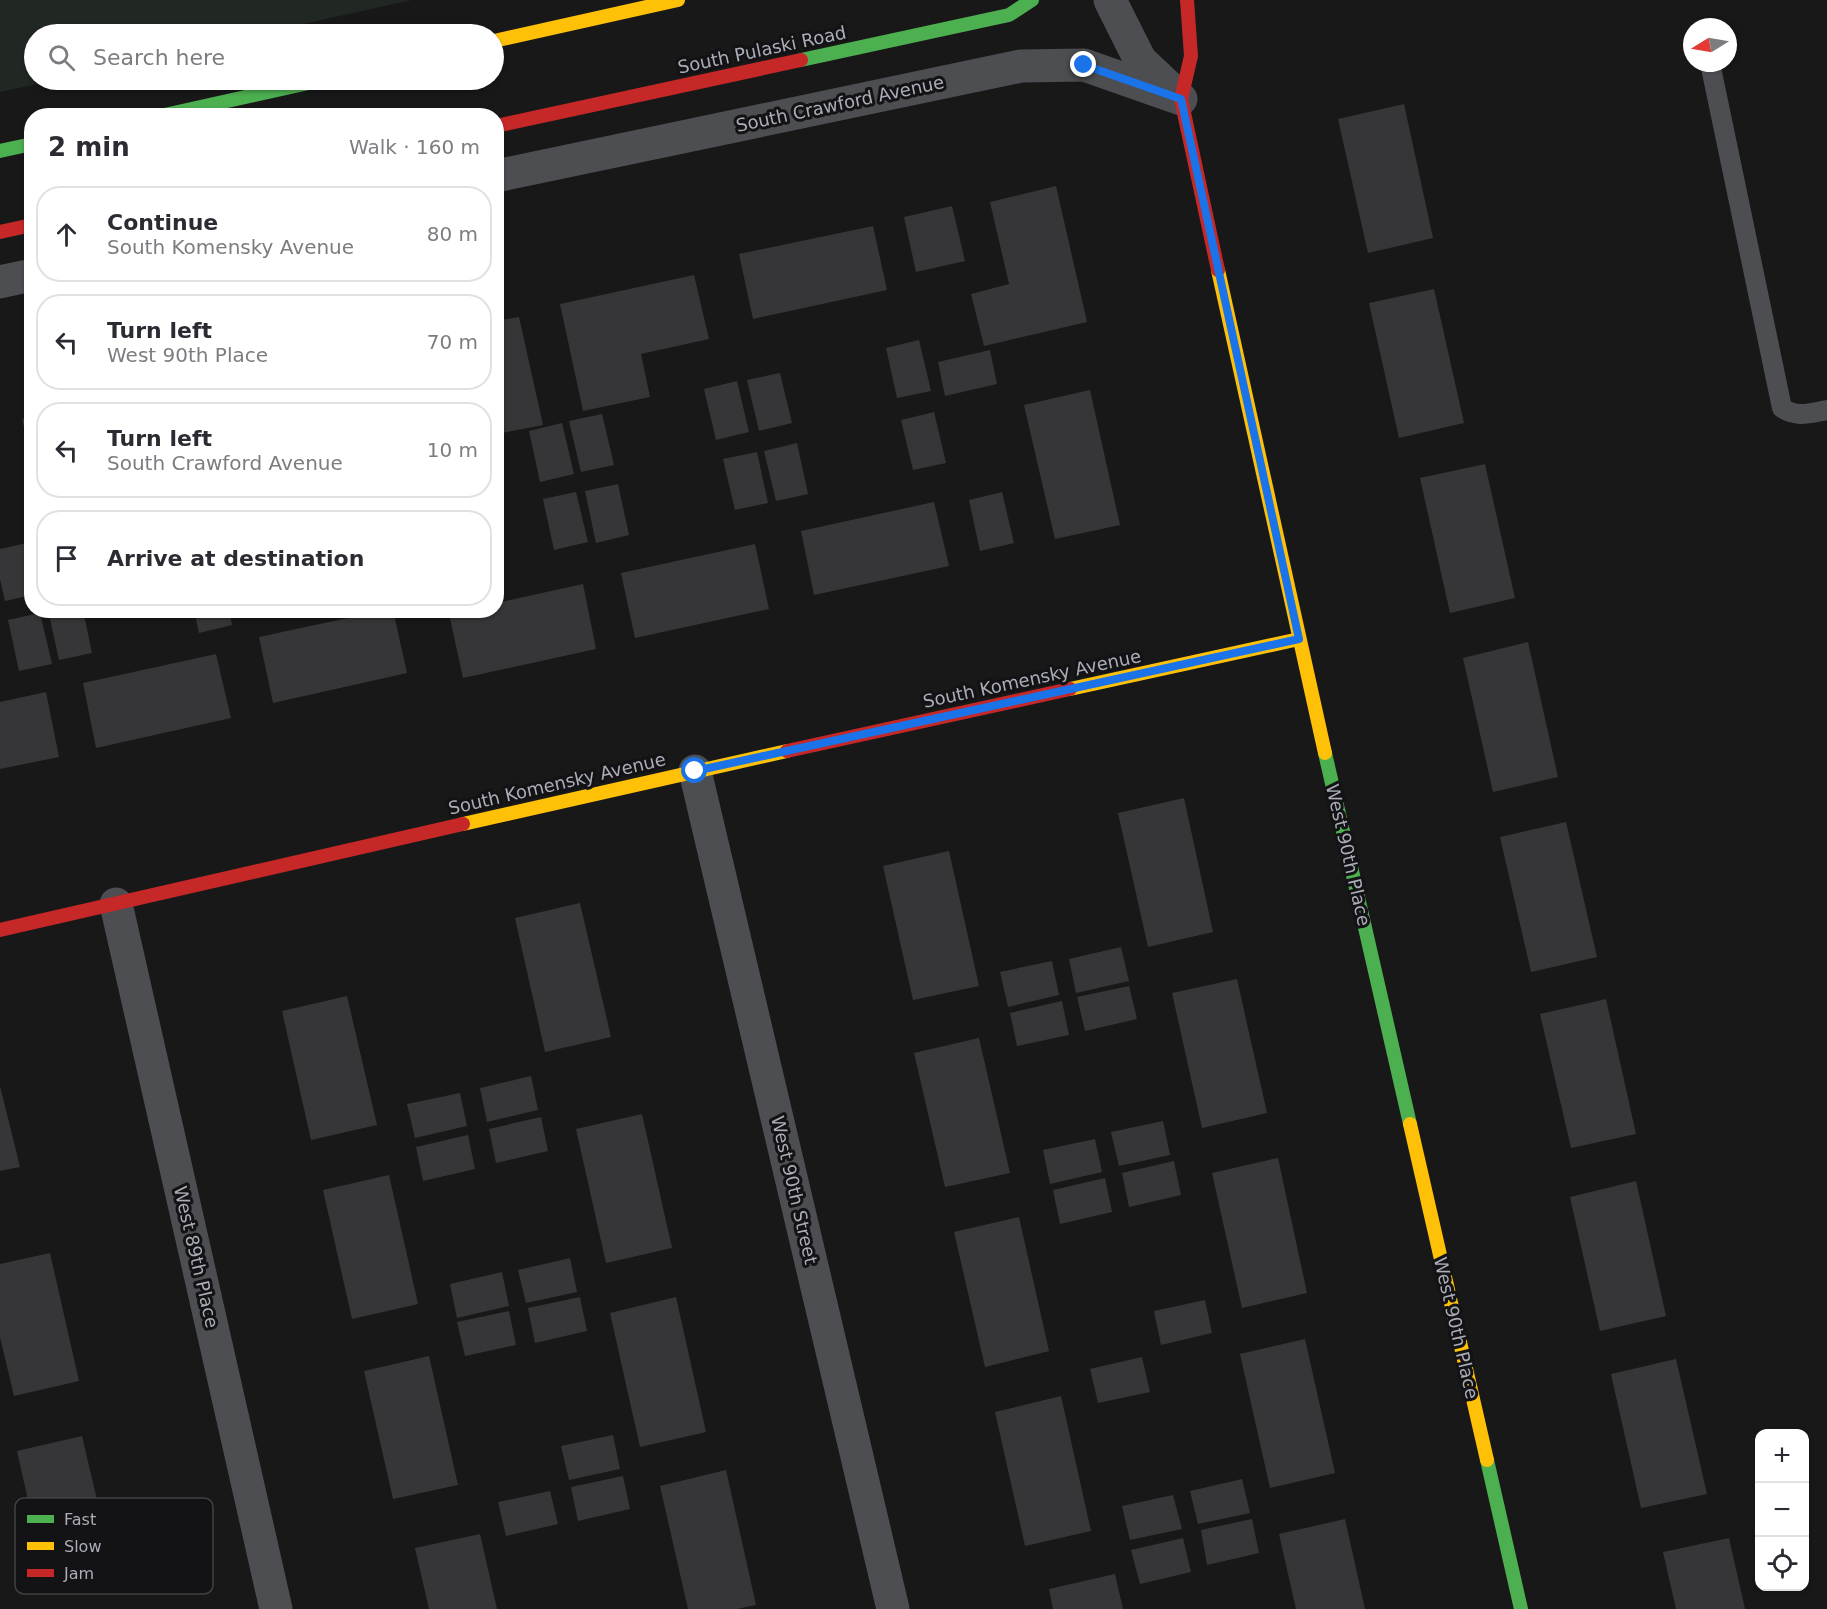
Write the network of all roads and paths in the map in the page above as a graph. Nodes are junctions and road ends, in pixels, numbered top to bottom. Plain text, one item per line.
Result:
1 (678, 0) edge
2 (1032, 0) edge
3 (1110, 0) edge
4 (1187, 0) edge
5 (504, 39) edge
6 (1712, 72) edge
7 (277, 90) edge
8 (1181, 99) junction
9 (196, 108) edge
10 (504, 124) edge
11 (24, 146) edge
12 (0, 151) edge
13 (504, 174) edge
14 (24, 227) edge
15 (0, 232) edge
16 (24, 277) edge
17 (0, 282) edge
18 (1827, 410) edge
19 (1299, 639) junction
20 (695, 771) junction
21 (116, 904) junction
22 (0, 930) edge
23 (276, 1609) edge
24 (893, 1609) edge
25 (1521, 1609) edge

1 - 5 street
2 - 10 street, South Pulaski Road
3 - 8 street
4 - 8 street, West 90th Place
6 - 18 lane
7 - 9 street
8 - 13 street, South Crawford Avenue
8 - 19 street, West 90th Place
11 - 12 street
14 - 15 street
16 - 17 street
19 - 20 street, South Komensky Avenue
19 - 25 street, West 90th Place
20 - 21 street, South Komensky Avenue
20 - 24 street, West 90th Street
21 - 22 street, South Komensky Avenue
21 - 23 street, West 89th Place

